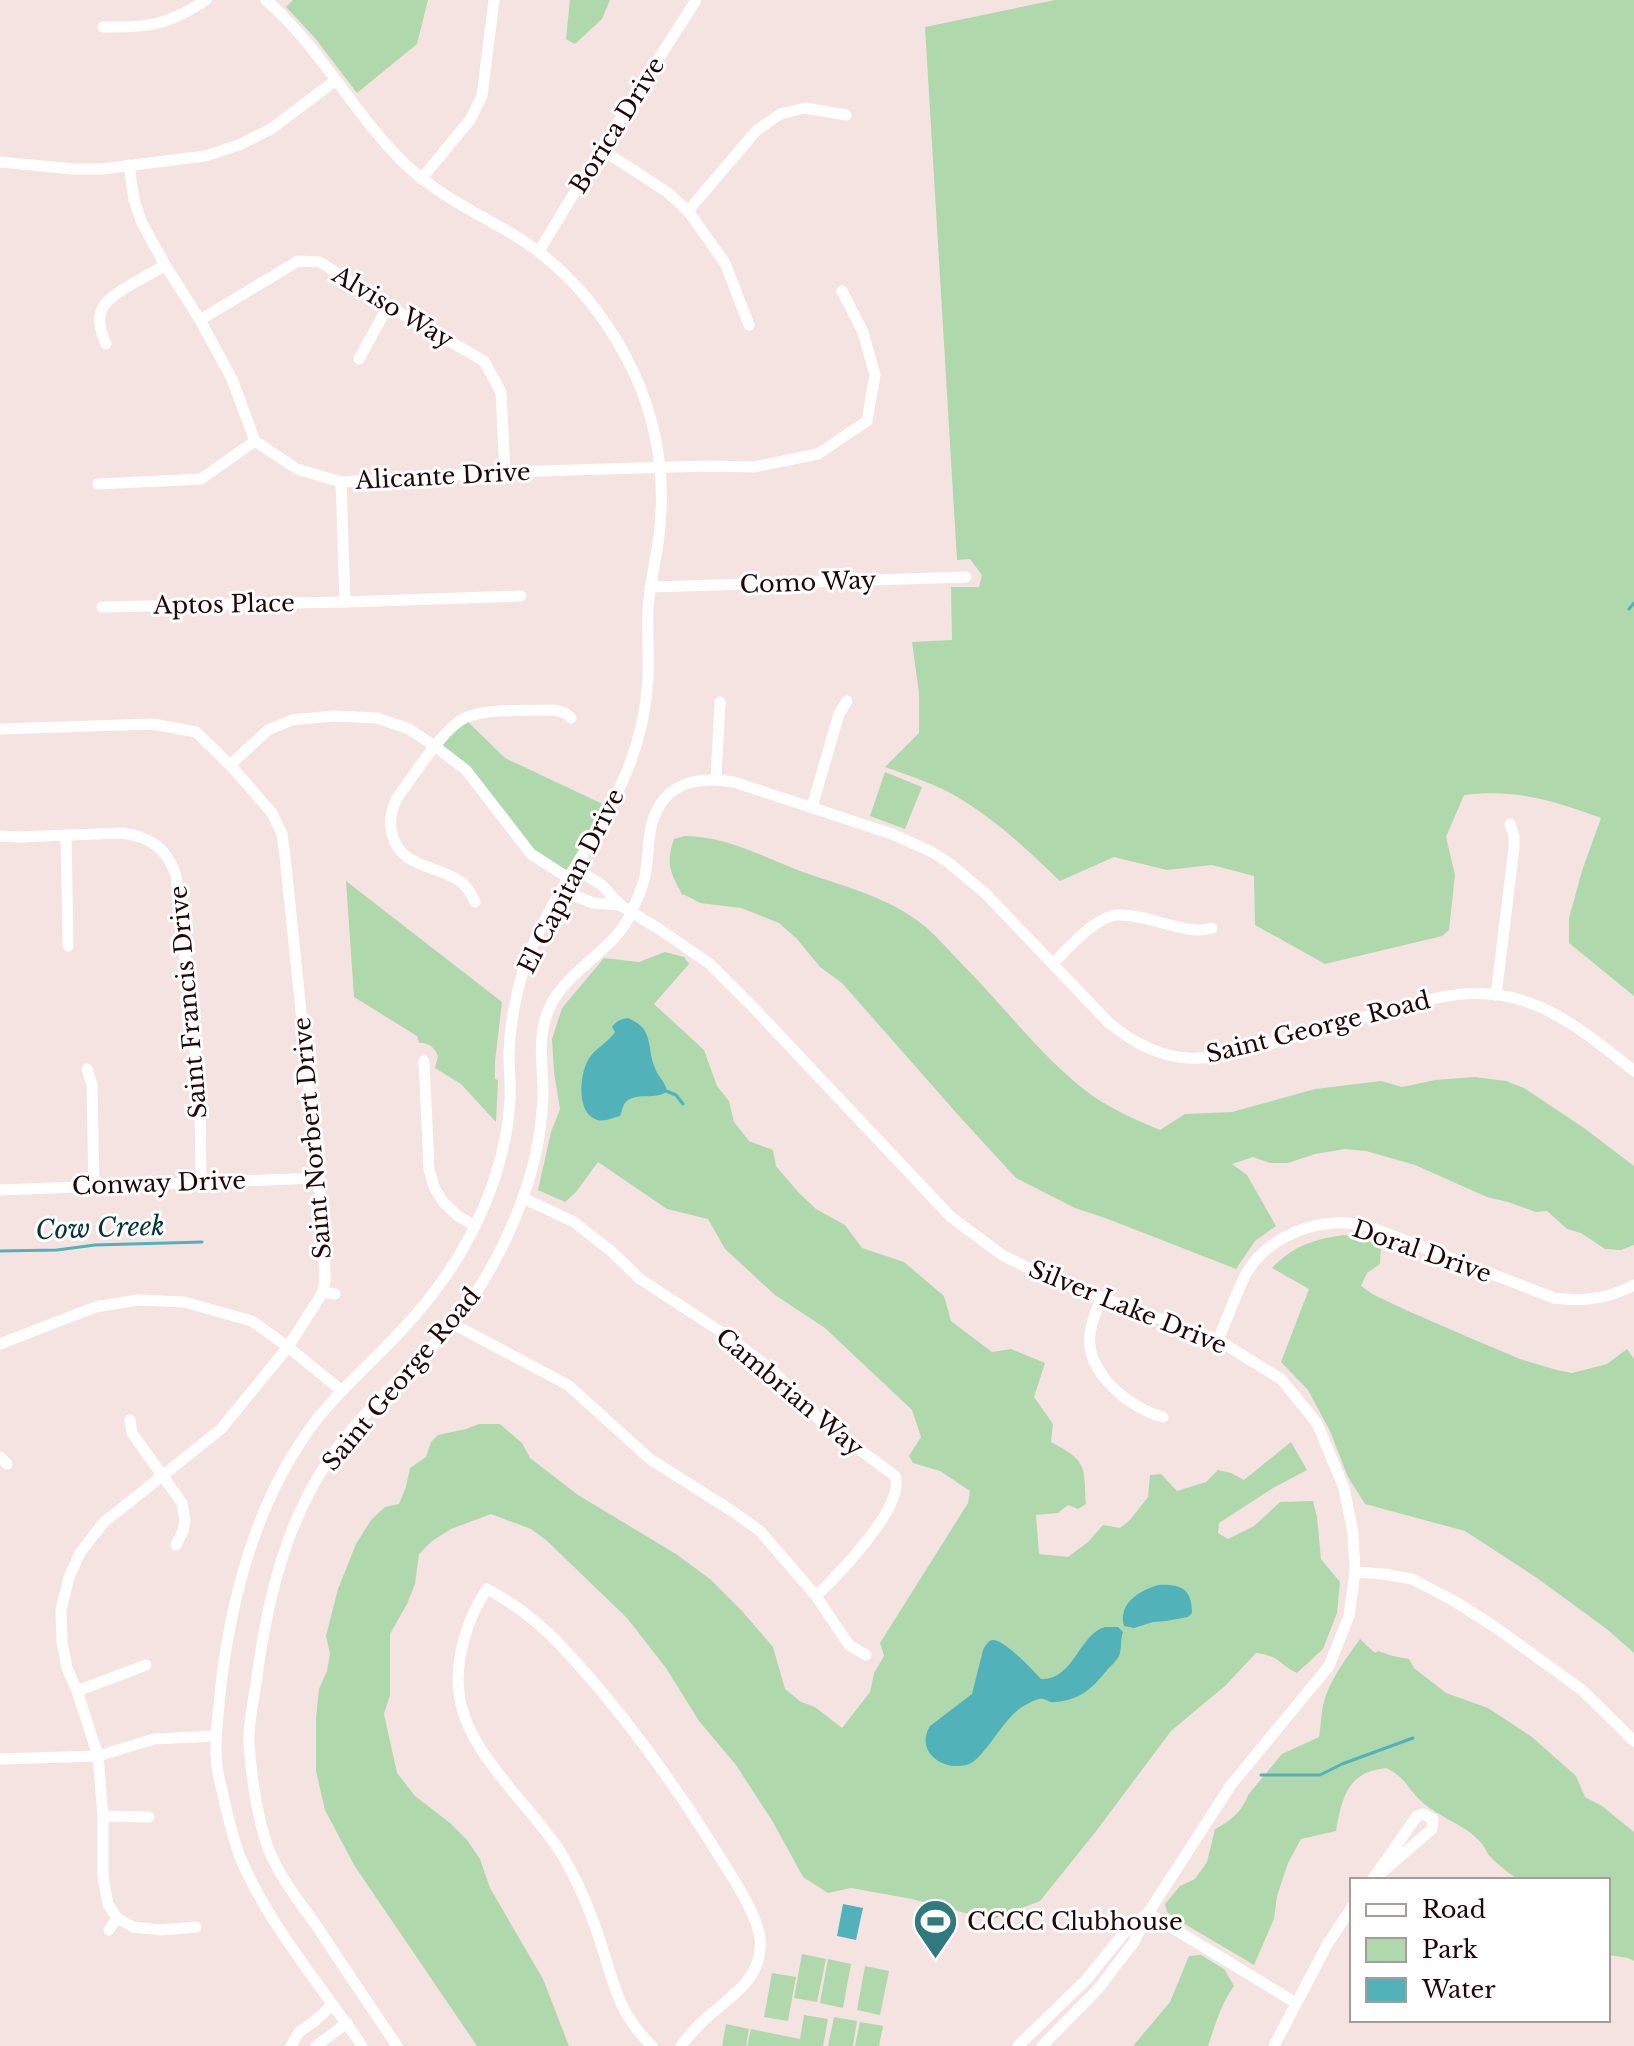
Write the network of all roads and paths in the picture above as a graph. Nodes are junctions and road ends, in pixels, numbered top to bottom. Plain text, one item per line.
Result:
1 (206, 0) edge
2 (266, 0) edge
3 (494, 0) edge
4 (696, 0) edge
5 (103, 27) dead end
6 (336, 80) junction
7 (846, 115) dead end
8 (601, 149) junction
9 (0, 162) edge
10 (129, 165) junction
11 (421, 179) junction
12 (688, 211) junction
13 (539, 251) junction
14 (165, 265) junction
15 (842, 291) dead end
16 (388, 306) junction
17 (200, 320) junction
18 (749, 325) dead end
19 (106, 344) dead end
20 (359, 359) dead end
21 (255, 441) junction
22 (660, 467) junction
23 (505, 472) junction
24 (341, 482) junction
25 (98, 484) dead end
26 (966, 577) dead end
27 (650, 587) junction
28 (521, 596) dead end
29 (345, 602) junction
30 (102, 607) dead end
31 (847, 701) dead end
32 (720, 702) dead end
33 (571, 718) dead end
34 (0, 729) edge
35 (436, 747) junction
36 (230, 765) junction
37 (716, 779) junction
38 (812, 807) junction
39 (1510, 824) dead end
40 (66, 835) junction
41 (0, 836) edge
42 (572, 873) junction
43 (562, 891) junction
44 (475, 902) dead end
45 (620, 905) junction
46 (632, 913) junction
47 (1212, 928) dead end
48 (68, 946) dead end
49 (1053, 964) junction
50 (1496, 995) junction
51 (424, 1061) dead end
52 (87, 1069) dead end
53 (1634, 1071) edge
54 (318, 1178) junction
55 (201, 1181) junction
56 (94, 1185) junction
57 (0, 1190) edge
58 (523, 1198) junction
59 (475, 1226) junction
60 (1634, 1285) edge
61 (1101, 1298) junction
62 (453, 1324) junction
63 (1218, 1340) junction
64 (0, 1344) edge
65 (288, 1347) junction
66 (342, 1391) junction
67 (1163, 1417) dead end
68 (130, 1420) dead end
69 (162, 1475) junction
70 (176, 1545) dead end
71 (1355, 1572) junction
72 (816, 1596) junction
73 (866, 1655) dead end
74 (146, 1665) dead end
75 (77, 1691) junction
76 (216, 1736) junction
77 (1634, 1741) edge
78 (98, 1756) junction
79 (0, 1759) edge
80 (103, 1816) junction
81 (149, 1817) dead end
82 (1374, 1878) edge
83 (1375, 1878) edge
84 (1350, 1910) edge
85 (1148, 1913) junction
86 (117, 1918) junction
87 (196, 1927) dead end
88 (109, 1930) dead end
89 (1296, 2003) junction
90 (332, 2005) junction
91 (347, 2023) junction
92 (291, 2046) edge
93 (316, 2046) edge
94 (362, 2046) edge
95 (397, 2046) edge
96 (652, 2046) edge
97 (681, 2046) edge
98 (1018, 2046) edge
99 (1042, 2046) edge
100 (1274, 2046) edge

1 - 5 street
2 - 6 street, El Capitan Drive
3 - 11 street
4 - 8 street, Borica Drive
6 - 10 street
6 - 11 street, El Capitan Drive
7 - 12 street
8 - 12 street
8 - 13 street, Borica Drive
9 - 10 street
10 - 14 street
11 - 13 street, El Capitan Drive
12 - 18 street
13 - 22 street, El Capitan Drive
14 - 17 street
14 - 19 street
15 - 22 street, Alicante Drive
16 - 17 street, Alviso Way
16 - 20 street
16 - 23 street, Alviso Way
17 - 21 street
21 - 24 street, Alicante Drive
21 - 25 street
22 - 23 street, Alicante Drive
22 - 27 street, El Capitan Drive
23 - 24 street, Alicante Drive
24 - 29 street
26 - 27 street, Como Way
27 - 42 street, El Capitan Drive
28 - 29 street, Aptos Place
29 - 30 street, Aptos Place
31 - 38 street
32 - 37 street
33 - 35 street
34 - 36 street, Saint Norbert Drive
35 - 36 street
35 - 42 street
35 - 44 street
36 - 54 street, Saint Norbert Drive
37 - 38 street, Saint George Road
37 - 46 street, Saint George Road
38 - 49 street, Saint George Road
39 - 50 street
40 - 41 street, Saint Francis Drive
40 - 48 street
40 - 55 street, Saint Francis Drive
42 - 43 street, El Capitan Drive
42 - 45 street
43 - 45 street
43 - 59 street, El Capitan Drive
45 - 46 street, Silver Lake Drive
46 - 58 street, Saint George Road
46 - 61 street, Silver Lake Drive
47 - 49 street
49 - 50 street, Saint George Road
50 - 53 street, Saint George Road
51 - 59 street
52 - 56 street
54 - 55 street, Conway Drive
54 - 65 street, Saint Norbert Drive
55 - 56 street, Conway Drive
56 - 57 street, Conway Drive
58 - 62 street, Saint George Road
58 - 72 street, Cambrian Way
59 - 66 street, El Capitan Drive
60 - 63 street, Doral Drive
61 - 63 street, Silver Lake Drive
61 - 67 street
62 - 72 street
62 - 95 street, Saint George Road
63 - 71 street, Silver Lake Drive
64 - 65 street
65 - 66 street
65 - 69 street, Saint Norbert Drive
66 - 76 street, El Capitan Drive
68 - 69 street
69 - 70 street
69 - 75 street, Saint Norbert Drive
71 - 77 street
71 - 85 street, Silver Lake Drive
72 - 73 street
74 - 75 street
75 - 78 street, Saint Norbert Drive
76 - 78 street
76 - 90 street, El Capitan Drive
78 - 79 street
78 - 80 street, Saint Norbert Drive
80 - 81 street
80 - 86 street, Saint Norbert Drive
82 - 83 street
84 - 89 street
85 - 89 street
85 - 98 street, Silver Lake Drive
85 - 99 street, Silver Lake Drive
86 - 87 street
86 - 88 street
89 - 100 street
90 - 91 street, El Capitan Drive
90 - 92 street
91 - 93 street
91 - 94 street, El Capitan Drive
96 - 97 street

